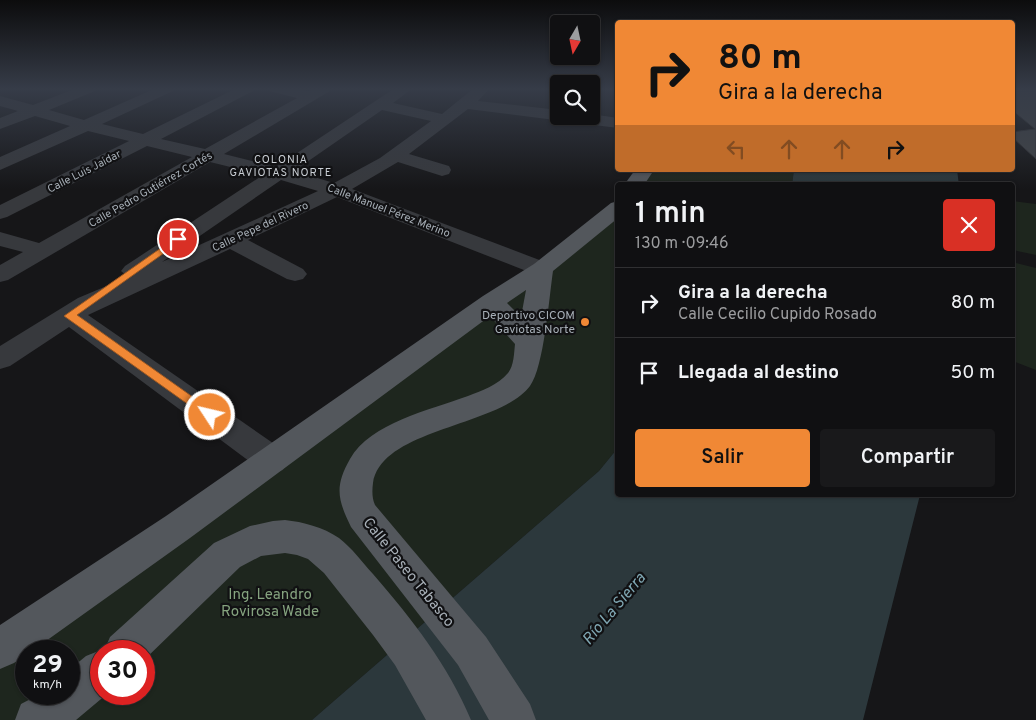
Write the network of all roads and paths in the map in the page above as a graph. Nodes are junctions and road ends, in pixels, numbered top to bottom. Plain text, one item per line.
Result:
1 (73, 122) edge
2 (93, 122) edge
3 (181, 122) edge
4 (267, 122) edge
5 (355, 122) edge
6 (442, 122) edge
7 (85, 125) junction
8 (144, 140) junction
9 (208, 156) junction
10 (397, 156) junction
11 (0, 164) edge
12 (442, 170) dead end
13 (279, 173) junction
14 (336, 190) junction
15 (615, 209) edge
16 (0, 213) edge
17 (0, 240) edge
18 (231, 240) junction
19 (42, 251) junction
20 (542, 269) junction
21 (295, 274) dead end
22 (0, 275) edge
23 (492, 302) junction
24 (78, 310) junction
25 (529, 342) junction
26 (0, 359) edge
27 (272, 460) junction
28 (136, 640) edge
29 (0, 649) edge
30 (90, 680) edge
31 (37, 720) edge
32 (449, 720) edge
33 (514, 720) edge

1 - 7 street, Calle Manuel Pérez Merino
2 - 7 street
3 - 8 street, Calle Luis Jaidar
4 - 9 street, Calle Pedro Gutiérrez Cortés
5 - 13 street
6 - 10 street, Calle Pepe del Rivero
7 - 8 street, Calle Manuel Pérez Merino
7 - 11 street
8 - 9 street, Calle Manuel Pérez Merino
8 - 16 street, Calle Luis Jaidar
9 - 13 street, Calle Manuel Pérez Merino
9 - 19 street, Calle Pedro Gutiérrez Cortés
10 - 12 street
10 - 14 street, Calle Pepe del Rivero
13 - 14 street, Calle Manuel Pérez Merino
13 - 24 street
14 - 18 street, Calle Pepe del Rivero
14 - 20 street, Calle Manuel Pérez Merino
15 - 20 main road
17 - 19 street
18 - 21 street
18 - 24 street, Calle Pepe del Rivero
19 - 22 street, Calle Pedro Gutiérrez Cortés
20 - 23 main road
20 - 25 main road, Calle Paseo Tabasco
23 - 25 main road
23 - 27 main road
24 - 26 street, Calle Pepe del Rivero
24 - 27 street
25 - 33 main road, Calle Paseo Tabasco
27 - 29 main road
28 - 32 main road
30 - 31 main road

